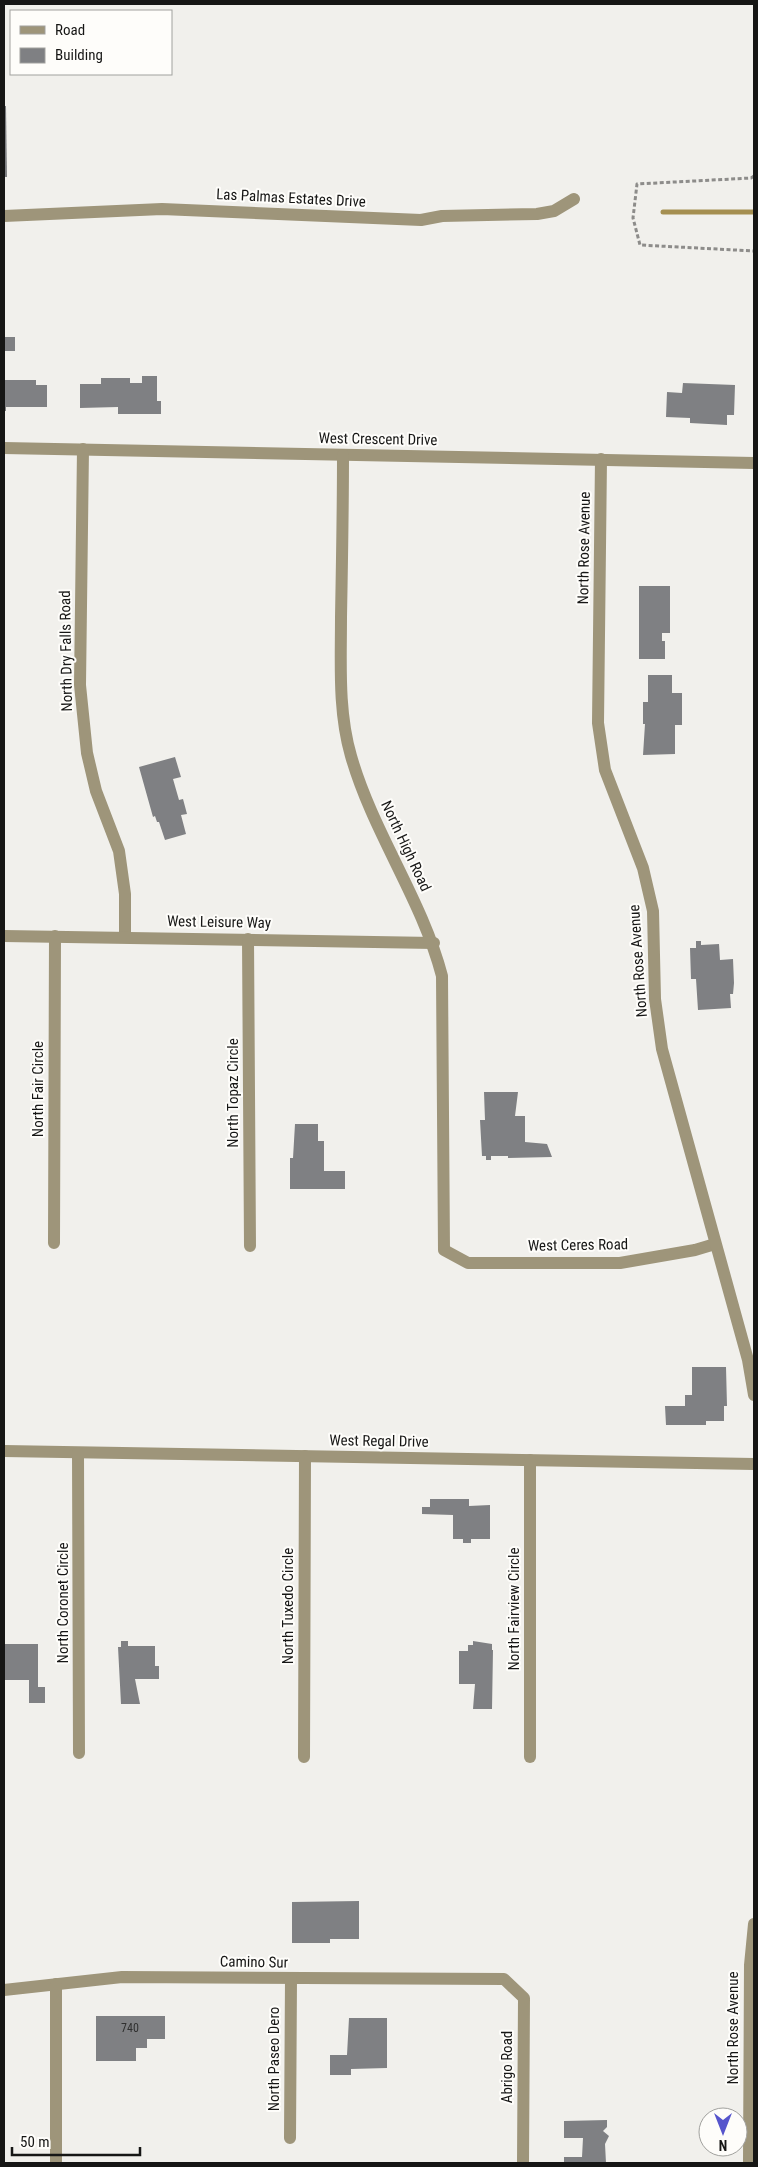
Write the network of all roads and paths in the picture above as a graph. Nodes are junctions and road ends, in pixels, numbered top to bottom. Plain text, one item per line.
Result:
1 (754, 176) edge
2 (574, 199) dead end
3 (4, 216) edge
4 (754, 251) edge
5 (4, 448) edge
6 (83, 449) junction
7 (343, 454) junction
8 (601, 459) junction
9 (752, 463) edge
10 (4, 936) edge
11 (55, 936) junction
12 (125, 937) junction
13 (248, 939) junction
14 (434, 943) junction
15 (54, 1242) dead end
16 (715, 1244) junction
17 (250, 1246) dead end
18 (444, 1250) joint
19 (754, 1396) edge
20 (4, 1451) edge
21 (78, 1453) junction
22 (305, 1456) junction
23 (530, 1460) junction
24 (754, 1464) edge
25 (79, 1753) dead end
26 (304, 1757) dead end
27 (530, 1757) dead end
28 (754, 1924) edge
29 (290, 1979) junction
30 (504, 1979) joint
31 (56, 1984) junction
32 (4, 1990) edge
33 (290, 2138) dead end
34 (56, 2163) edge
35 (523, 2163) edge
36 (749, 2163) edge

1 - 4 path
2 - 3 street, Las Palmas Estates Drive
5 - 6 street, West Crescent Drive
6 - 7 street, West Crescent Drive
6 - 12 street, North Dry Falls Road
7 - 8 street, West Crescent Drive
7 - 14 street, North High Road
8 - 9 street, West Crescent Drive
8 - 16 street, North Rose Avenue
10 - 11 street, West Leisure Way
11 - 12 street, West Leisure Way
11 - 15 street, North Fair Circle
12 - 13 street, West Leisure Way
13 - 14 street, West Leisure Way
13 - 17 street, North Topaz Circle
14 - 18 street, North High Road
16 - 18 street, West Ceres Road
16 - 19 street, North Rose Avenue
20 - 21 street, West Regal Drive
21 - 22 street, West Regal Drive
21 - 25 street, North Coronet Circle
22 - 23 street, West Regal Drive
22 - 26 street, North Tuxedo Circle
23 - 24 street, West Regal Drive
23 - 27 street, North Fairview Circle
28 - 36 street, North Rose Avenue
29 - 30 street, Camino Sur
29 - 31 street, Camino Sur
29 - 33 street, North Paseo Dero
30 - 35 street, Abrigo Road
31 - 32 street, Camino Sur
31 - 34 street

